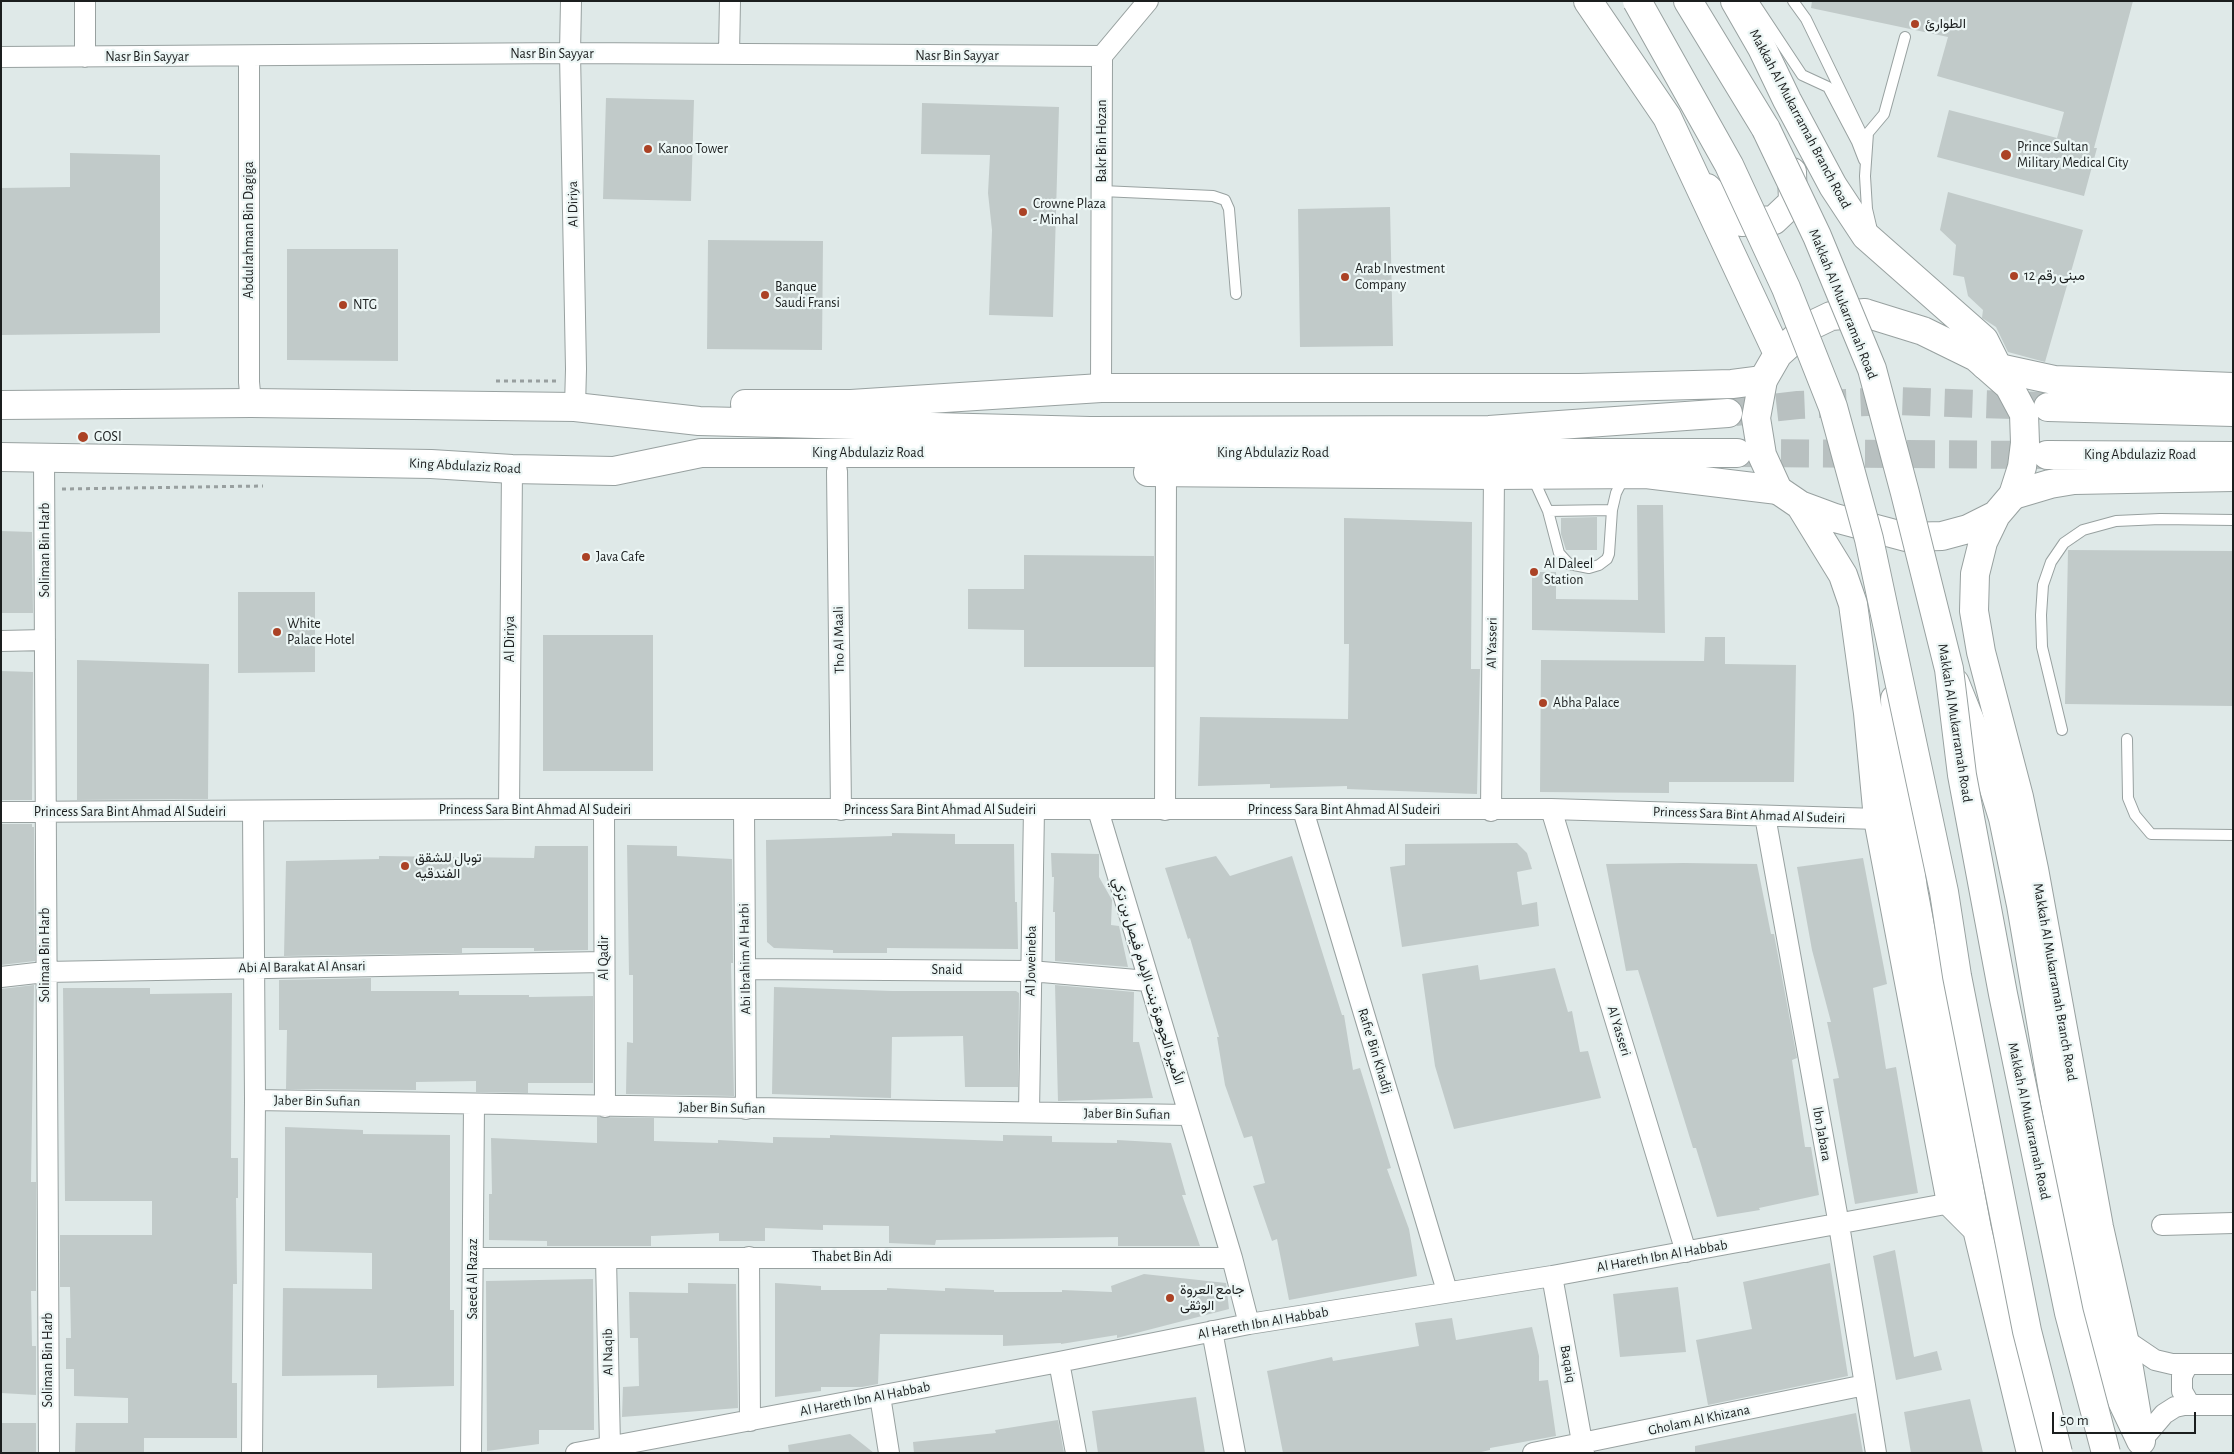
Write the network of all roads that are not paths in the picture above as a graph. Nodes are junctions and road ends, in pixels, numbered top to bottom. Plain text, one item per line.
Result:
1 (85, 1) edge
2 (571, 1) edge
3 (730, 1) edge
4 (1148, 1) edge
5 (1588, 1) edge
6 (1637, 1) edge
7 (1688, 1) edge
8 (1735, 1) edge
9 (1753, 1) edge
10 (1793, 1) edge
11 (1905, 37) dead end
12 (1762, 48) junction
13 (570, 53) junction
14 (730, 54) junction
15 (1102, 56) junction
16 (1, 57) edge
17 (85, 57) junction
18 (249, 57) junction
19 (1867, 146) junction
20 (1866, 165) junction
21 (1695, 177) junction
22 (1102, 191) junction
23 (1881, 250) junction
24 (1236, 294) dead end
25 (1778, 354) junction
26 (1997, 373) junction
27 (1763, 380) junction
28 (2233, 387) edge
29 (1101, 388) junction
30 (251, 403) junction
31 (1, 405) edge
32 (2048, 406) tunnel mouth
33 (574, 408) junction
34 (609, 411) junction
35 (2233, 412) edge
36 (1728, 413) tunnel mouth
37 (1738, 453) tunnel mouth
38 (2047, 455) tunnel mouth
39 (2233, 456) edge
40 (1, 457) edge
41 (44, 457) junction
42 (512, 469) junction
43 (614, 471) junction
44 (837, 471) junction
45 (1166, 472) junction
46 (1626, 474) junction
47 (1494, 475) junction
48 (1531, 475) junction
49 (2233, 477) edge
50 (1778, 490) junction
51 (2013, 495) junction
52 (1800, 505) junction
53 (1612, 510) junction
54 (1548, 511) junction
55 (1996, 515) junction
56 (2233, 520) edge
57 (45, 640) junction
58 (1, 641) edge
59 (1894, 657) junction
60 (1949, 669) junction
61 (2062, 730) dead end
62 (2127, 739) dead end
63 (509, 809) junction
64 (604, 809) junction
65 (744, 809) junction
66 (1034, 809) junction
67 (1551, 809) junction
68 (841, 810) junction
69 (1098, 810) junction
70 (1165, 810) junction
71 (1303, 810) junction
72 (252, 811) junction
73 (1491, 811) junction
74 (1, 812) edge
75 (46, 812) junction
76 (1765, 816) junction
77 (1878, 819) junction
78 (2233, 835) edge
79 (604, 962) junction
80 (254, 968) junction
81 (745, 969) junction
82 (1030, 971) junction
83 (45, 972) junction
84 (1, 977) edge
85 (1148, 981) junction
86 (255, 1100) junction
87 (474, 1105) junction
88 (605, 1107) junction
89 (746, 1109) junction
90 (1029, 1112) junction
91 (1188, 1114) junction
92 (1951, 1204) junction
93 (2233, 1223) edge
94 (1839, 1225) junction
95 (2162, 1225) dead end
96 (1977, 1228) junction
97 (1686, 1252) junction
98 (749, 1257) junction
99 (473, 1258) junction
100 (606, 1258) junction
101 (1232, 1258) junction
102 (1552, 1276) junction
103 (1447, 1291) junction
104 (1249, 1324) junction
105 (1212, 1331) junction
106 (2124, 1339) junction
107 (1059, 1362) junction
108 (2188, 1364) junction
109 (2233, 1364) edge
110 (1864, 1385) junction
111 (880, 1396) junction
112 (2190, 1405) junction
113 (2233, 1405) edge
114 (750, 1421) junction
115 (610, 1447) junction
116 (2143, 1447) edge
117 (1583, 1448) edge
118 (48, 1453) edge
119 (252, 1453) edge
120 (471, 1453) edge
121 (576, 1453) edge
122 (889, 1453) edge
123 (1076, 1453) edge
124 (1235, 1453) edge
125 (1533, 1453) edge
126 (1876, 1453) edge
127 (2031, 1453) edge
128 (2058, 1453) edge
129 (2106, 1453) edge

1 - 17 street
2 - 13 street, Al Diriya
3 - 14 street
4 - 15 street
5 - 21 main road
6 - 59 main road, bridge
7 - 60 main road, Makkah Al Mukarramah Road, bridge
8 - 12 main road, Makkah Al Mukarramah Branch Road
9 - 20 lane
10 - 19 lane
11 - 19 lane
12 - 21 main road
12 - 23 main road, Makkah Al Mukarramah Branch Road
13 - 14 street, Nasr Bin Sayyar
13 - 18 street, Nasr Bin Sayyar
13 - 33 street, Al Diriya
14 - 15 street, Nasr Bin Sayyar
15 - 22 street, Bakr Bin Hozan
16 - 17 street, Nasr Bin Sayyar
17 - 18 street, Nasr Bin Sayyar
18 - 30 street, Abdulrahman Bin Dagiga
19 - 20 lane
20 - 23 lane
21 - 25 main road
22 - 24 lane
22 - 29 street, Bakr Bin Hozan
23 - 26 main road, Makkah Al Mukarramah Branch Road
25 - 26 main road
25 - 27 main road
26 - 28 main road
26 - 51 main road, Makkah Al Mukarramah Branch Road
27 - 29 main road
27 - 50 main road
29 - 34 main road
30 - 31 main road, King Abdulaziz Road
30 - 33 main road, King Abdulaziz Road
32 - 35 main road
33 - 34 main road, King Abdulaziz Road
34 - 36 main road, King Abdulaziz Road
37 - 43 main road, King Abdulaziz Road
38 - 39 main road, King Abdulaziz Road
40 - 41 main road, King Abdulaziz Road
41 - 42 main road, King Abdulaziz Road
41 - 57 street, Soliman Bin Harb
42 - 43 main road, King Abdulaziz Road
42 - 63 street, Al Diriya
43 - 44 main road
44 - 45 main road
44 - 68 street, Tho Al Maali
45 - 47 main road
45 - 70 street
46 - 48 main road
46 - 50 main road
46 - 53 lane
47 - 48 main road
47 - 73 street, Al Yasseri
48 - 54 lane
49 - 51 main road
50 - 52 main road
51 - 55 main road
52 - 55 main road
52 - 77 main road
53 - 54 lane
53 - 54 lane
55 - 106 main road, Makkah Al Mukarramah Branch Road
56 - 61 lane
57 - 58 street
57 - 75 street, Soliman Bin Harb
59 - 96 main road, bridge
59 - 128 main road, bridge
60 - 116 main road, bridge
60 - 129 main road, Makkah Al Mukarramah Road, bridge
62 - 78 lane
63 - 64 street, Princess Sara Bint Ahmad Al Sudeiri
63 - 72 street, Princess Sara Bint Ahmad Al Sudeiri
64 - 65 street, Princess Sara Bint Ahmad Al Sudeiri
64 - 79 street, Al Qadir
65 - 68 street, Princess Sara Bint Ahmad Al Sudeiri
65 - 81 street, Abi Ibrahim Al Harbi
66 - 68 street, Princess Sara Bint Ahmad Al Sudeiri
66 - 69 street, Princess Sara Bint Ahmad Al Sudeiri
66 - 82 street, Al Joweineba
67 - 73 street, Princess Sara Bint Ahmad Al Sudeiri
67 - 76 street, Princess Sara Bint Ahmad Al Sudeiri
67 - 97 street, Al Yasseri
69 - 70 street, Princess Sara Bint Ahmad Al Sudeiri
69 - 85 street, الأميرة الجوهرة بنت الإمام فيصل بن تركي
70 - 71 street, Princess Sara Bint Ahmad Al Sudeiri
71 - 73 street, Princess Sara Bint Ahmad Al Sudeiri
71 - 103 street, Rafie' Bin Khadij
72 - 75 street, Princess Sara Bint Ahmad Al Sudeiri
72 - 80 street
74 - 75 street, Princess Sara Bint Ahmad Al Sudeiri
75 - 83 street, Soliman Bin Harb
76 - 77 street, Princess Sara Bint Ahmad Al Sudeiri
76 - 94 street, Ibn Jabara
77 - 92 main road
79 - 80 street, Abi Al Barakat Al Ansari
79 - 88 street, Al Qadir
80 - 83 street, Abi Al Barakat Al Ansari
80 - 86 street
81 - 82 street, Snaid
81 - 89 street, Abi Ibrahim Al Harbi
82 - 85 street, Snaid
82 - 90 street, Al Joweineba
83 - 84 street, Abi Al Barakat Al Ansari
83 - 118 street, Soliman Bin Harb
85 - 91 street, الأميرة الجوهرة بنت الإمام فيصل بن تركي
86 - 87 street, Jaber Bin Sufian
86 - 119 street
87 - 88 street, Jaber Bin Sufian
87 - 99 street, Saeed Al Razaz
88 - 89 street, Jaber Bin Sufian
89 - 90 street, Jaber Bin Sufian
90 - 91 street, Jaber Bin Sufian
91 - 101 street, الأميرة الجوهرة بنت الإمام فيصل بن تركي
92 - 94 street, Al Hareth Ibn Al Habbab
92 - 96 main road
93 - 95 street
94 - 97 street, Al Hareth Ibn Al Habbab
94 - 110 street, Ibn Jabara
96 - 127 main road
97 - 102 street, Al Hareth Ibn Al Habbab
98 - 100 street, Thabet Bin Adi
98 - 101 street, Thabet Bin Adi
98 - 114 street
99 - 100 street, Thabet Bin Adi
99 - 120 street, Saeed Al Razaz
100 - 115 street, Al Naqib
101 - 104 street, الأميرة الجوهرة بنت الإمام فيصل بن تركي
102 - 103 street, Al Hareth Ibn Al Habbab
102 - 117 street, Baqaiq
103 - 104 street, Al Hareth Ibn Al Habbab
104 - 105 street, Al Hareth Ibn Al Habbab
105 - 107 street, Al Hareth Ibn Al Habbab
105 - 124 street
106 - 108 street
106 - 116 main road, Makkah Al Mukarramah Branch Road
107 - 111 street, Al Hareth Ibn Al Habbab
107 - 123 street
108 - 109 street
108 - 112 street
110 - 117 street, Gholam Al Khizana
110 - 126 street, Ibn Jabara
111 - 114 street, Al Hareth Ibn Al Habbab
111 - 122 street
112 - 113 street
112 - 116 street
114 - 115 street, Al Hareth Ibn Al Habbab
115 - 121 street, Al Hareth Ibn Al Habbab
117 - 125 street, Gholam Al Khizana

